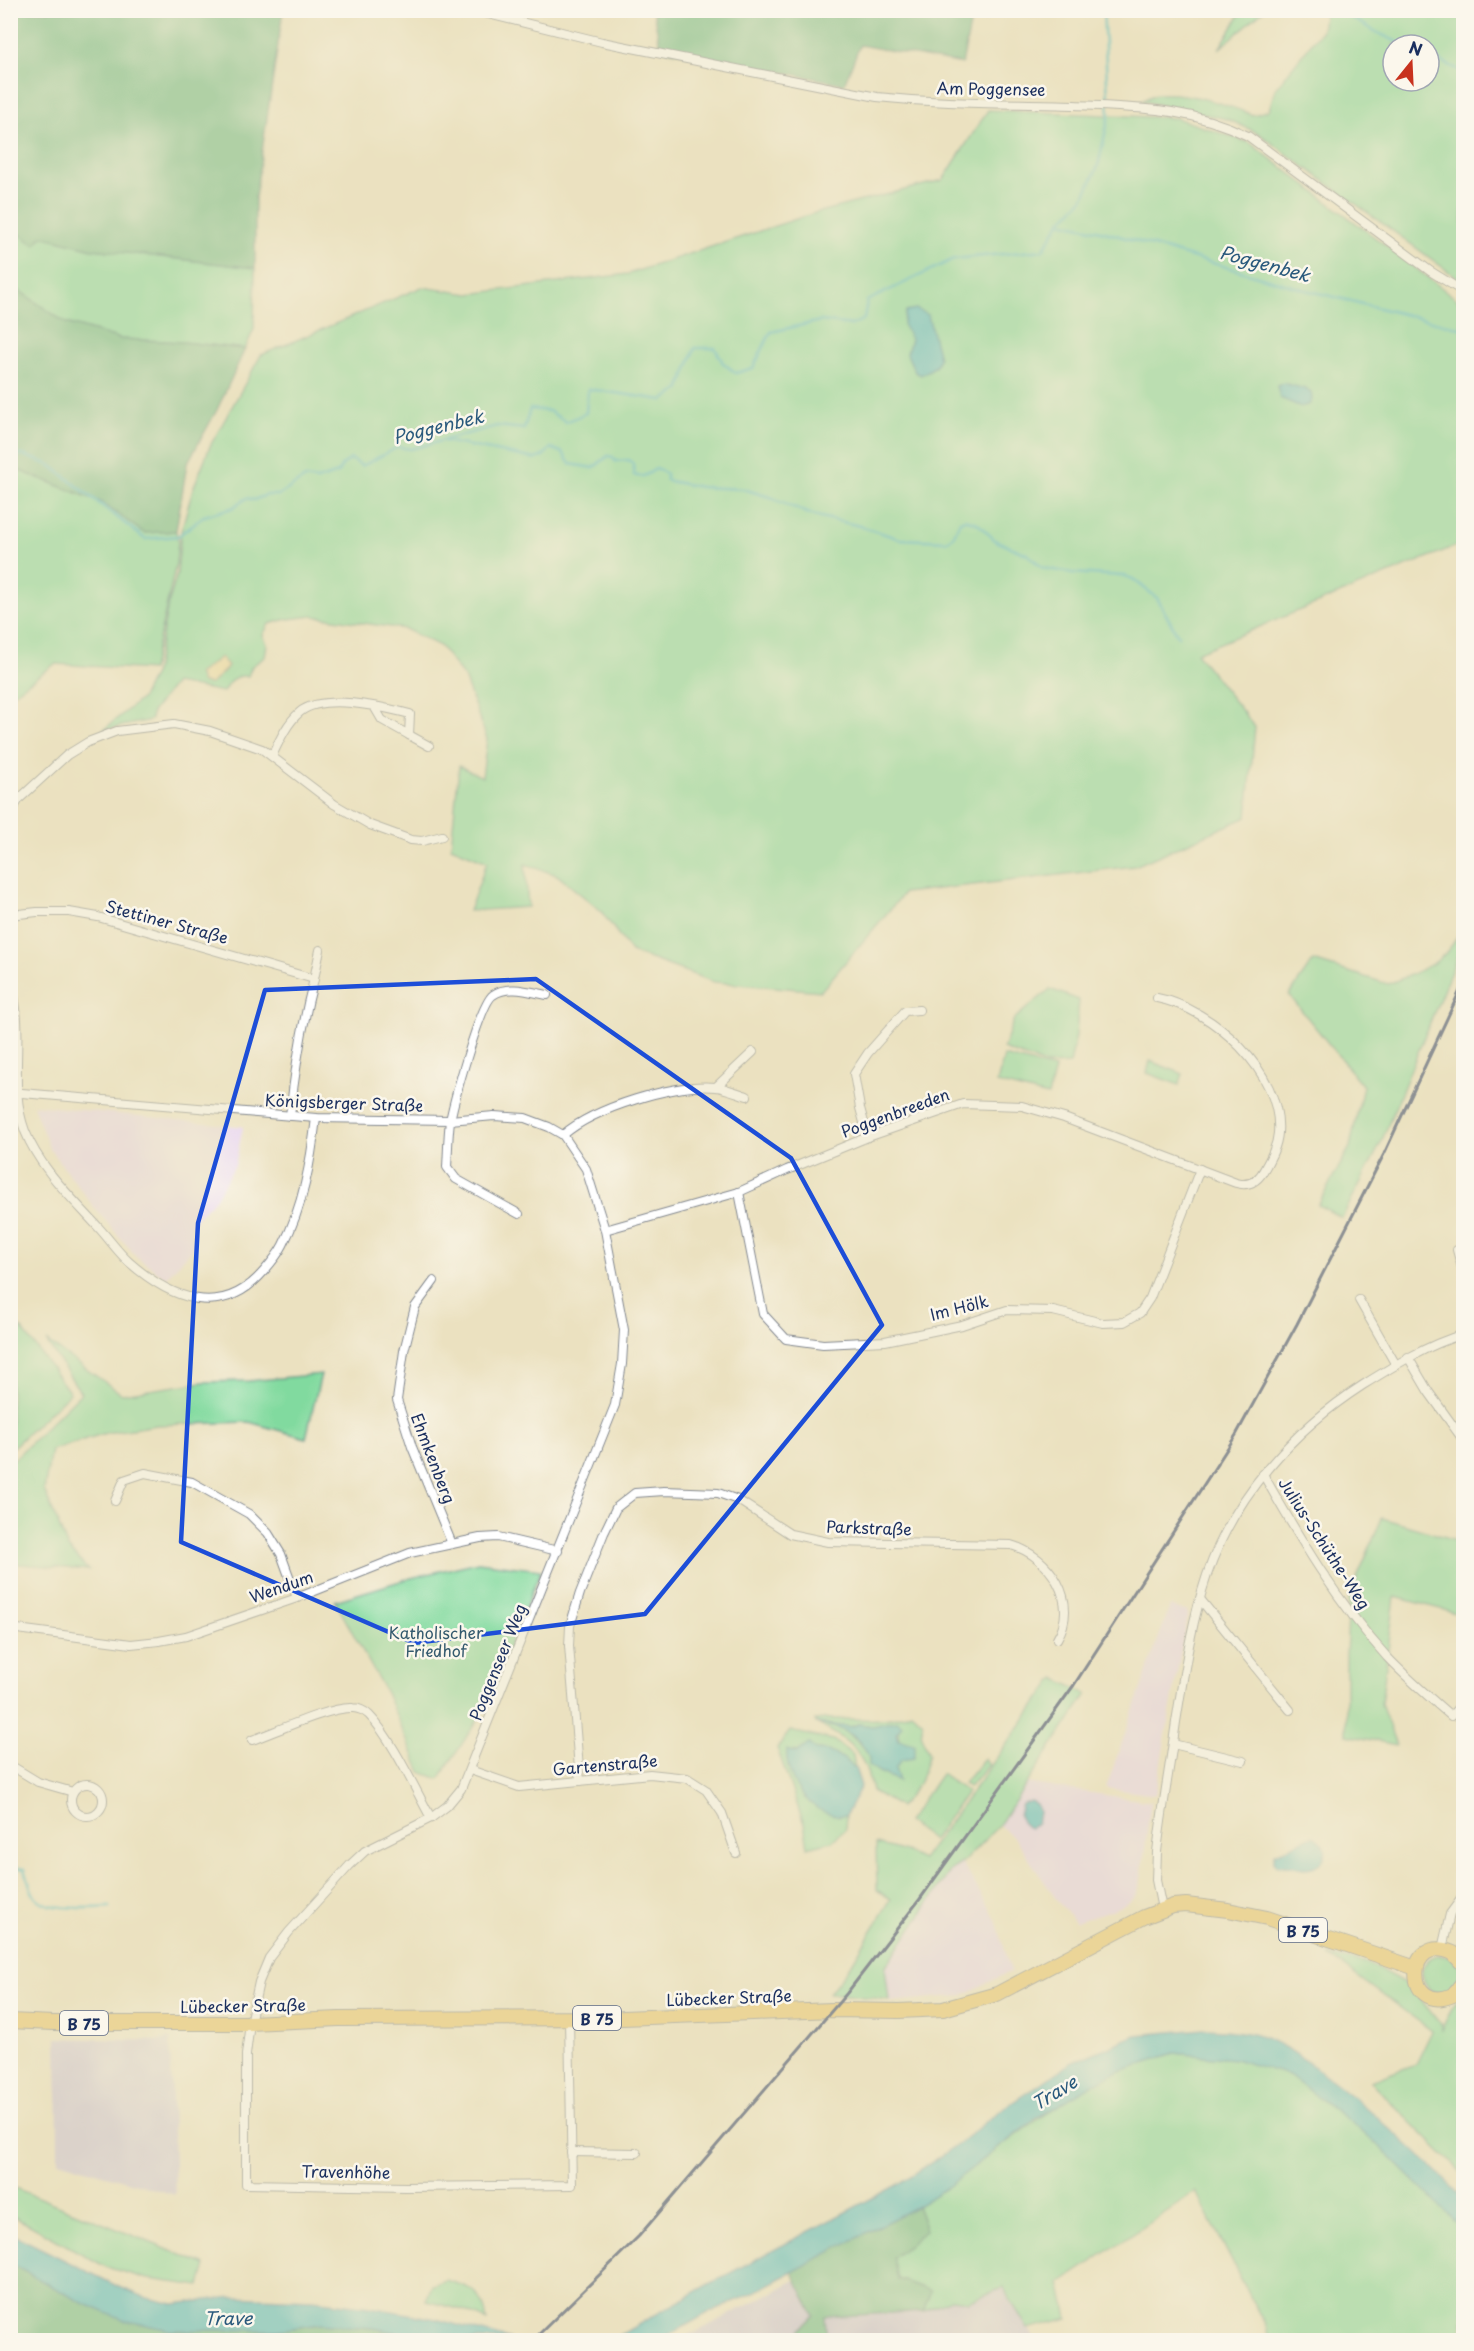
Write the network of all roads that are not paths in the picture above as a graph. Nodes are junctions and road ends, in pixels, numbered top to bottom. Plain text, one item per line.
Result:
1 (472, 10) edge
2 (1464, 292) edge
3 (375, 708) junction
4 (409, 735) junction
5 (429, 746) dead end
6 (272, 756) junction
7 (10, 814) edge
8 (442, 836) dead end
9 (10, 915) edge
10 (320, 950) dead end
11 (314, 979) junction
12 (10, 982) edge
13 (547, 994) dead end
14 (1157, 998) dead end
15 (919, 1010) dead end
16 (753, 1052) dead end
17 (716, 1087) junction
18 (13, 1092) edge
19 (747, 1096) dead end
20 (290, 1116) junction
21 (316, 1118) junction
22 (450, 1120) junction
23 (562, 1135) junction
24 (868, 1137) junction
25 (1200, 1169) junction
26 (739, 1192) junction
27 (519, 1214) dead end
28 (605, 1230) junction
29 (1457, 1250) dead end
30 (1464, 1275) edge
31 (434, 1281) dead end
32 (1359, 1300) dead end
33 (1464, 1334) edge
34 (1408, 1357) junction
35 (1396, 1365) junction
36 (1464, 1441) edge
37 (1263, 1474) junction
38 (115, 1501) dead end
39 (452, 1544) junction
40 (558, 1551) junction
41 (297, 1598) junction
42 (1200, 1599) junction
43 (10, 1628) edge
44 (1057, 1639) dead end
45 (1464, 1701) edge
46 (1290, 1710) dead end
47 (252, 1740) dead end
48 (1173, 1744) junction
49 (1243, 1761) dead end
50 (10, 1765) edge
51 (471, 1770) junction
52 (580, 1781) junction
53 (73, 1792) dead end
54 (431, 1818) junction
55 (736, 1852) dead end
56 (1464, 1895) edge
57 (1162, 1909) junction
58 (1442, 1949) junction
59 (1464, 1965) edge
60 (1416, 1968) junction
61 (1463, 1983) edge
62 (569, 2019) junction
63 (10, 2021) edge
64 (250, 2024) junction
65 (571, 2152) junction
66 (637, 2153) dead end

1 - 2 street, Am Poggensee
3 - 4 street
3 - 4 street
3 - 6 street
4 - 5 street
6 - 7 street
6 - 8 street
9 - 11 street, Stettiner Straße
10 - 11 street
11 - 20 street
12 - 18 street
13 - 22 street
14 - 25 street, Poggenbreeden
15 - 24 street
16 - 17 street
17 - 19 street
17 - 23 street
18 - 20 street, Königsberger Straße
18 - 21 street
20 - 21 street, Königsberger Straße
21 - 22 street, Königsberger Straße
22 - 23 street, Königsberger Straße
22 - 27 street
23 - 28 street
24 - 25 street, Poggenbreeden
24 - 26 street, Poggenbreeden
25 - 26 street, Im Hölk
26 - 28 street, Poggenbreeden
28 - 40 street, Poggenseer Weg
29 - 30 street
31 - 39 street, Ehmkenberg
32 - 35 street
33 - 34 street
34 - 35 street
34 - 36 street
35 - 37 street
37 - 42 street
37 - 45 street, Julius-Schüthe-Weg
38 - 41 street
39 - 40 street, Wendum
39 - 41 street, Wendum
40 - 51 street, Poggenseer Weg
41 - 43 street, Wendum
42 - 46 street
42 - 48 street
44 - 52 street, Parkstraße
47 - 54 street
48 - 49 street
48 - 57 street
50 - 53 street
51 - 52 street, Gartenstraße
51 - 54 street, Poggenseer Weg
52 - 55 street, Gartenstraße
54 - 64 street, Poggenseer Weg
56 - 58 street
57 - 60 main road, Lübecker Straße / B 75
57 - 62 main road, Lübecker Straße / B 75
58 - 59 main road
58 - 60 main road
60 - 61 main road
62 - 64 main road, Lübecker Straße / B 75
62 - 65 street, Travenhöhe
63 - 64 main road, Lübecker Straße / B 75
64 - 65 street, Travenhöhe
65 - 66 street

